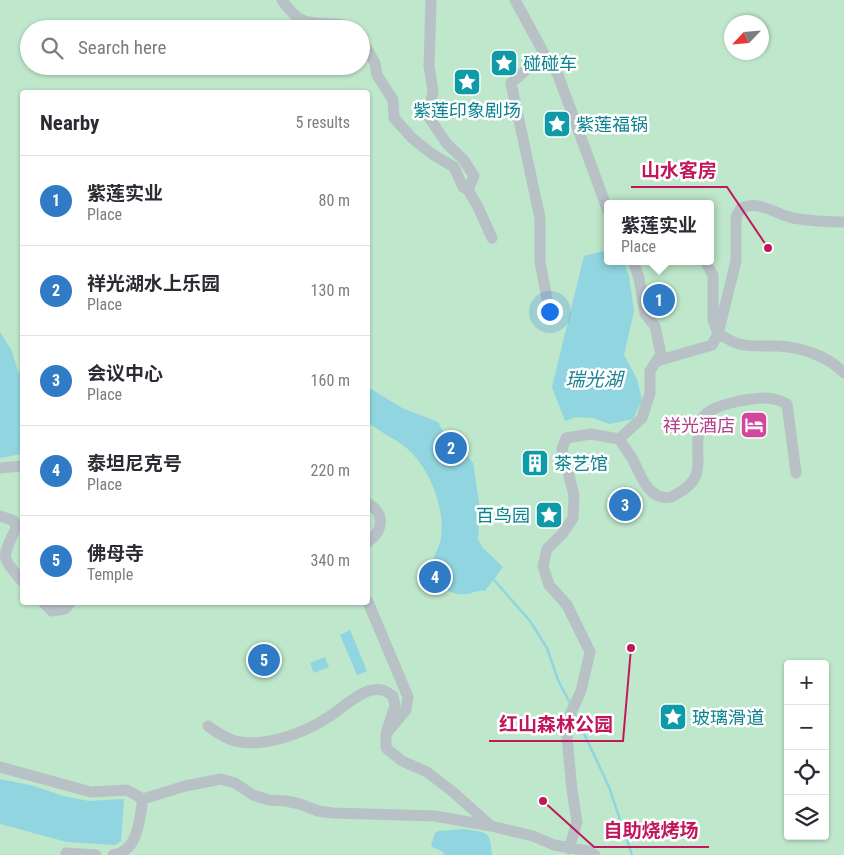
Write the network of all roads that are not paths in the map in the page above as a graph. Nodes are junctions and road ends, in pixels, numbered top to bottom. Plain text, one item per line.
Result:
1 (282, 0) edge
2 (431, 0) edge
3 (515, 0) edge
4 (304, 20) edge
5 (370, 54) edge
6 (544, 54) junction
7 (468, 190) junction
8 (604, 200) edge
9 (844, 222) edge
10 (492, 238) dead end
11 (635, 265) edge
12 (707, 265) edge
13 (548, 304) dead end
14 (718, 334) junction
15 (657, 361) junction
16 (844, 373) edge
17 (619, 439) junction
18 (20, 466) edge
19 (0, 468) edge
20 (796, 473) dead end
21 (370, 504) edge
22 (0, 516) edge
23 (370, 540) edge
24 (20, 580) edge
25 (46, 605) edge
26 (68, 605) edge
27 (369, 605) edge
28 (208, 726) dead end
29 (386, 734) junction
30 (0, 767) edge
31 (142, 799) junction
32 (491, 826) junction
33 (570, 849) junction
34 (66, 854) dead end
35 (96, 855) edge
36 (112, 855) edge
37 (595, 855) edge

1 - 4 street
2 - 7 street
3 - 6 street
5 - 7 street
6 - 8 street
6 - 13 street
7 - 10 street
9 - 14 street
11 - 15 street
12 - 14 street
14 - 15 street
14 - 16 street
15 - 17 street
17 - 20 street
17 - 33 street
18 - 19 street
21 - 23 street
22 - 24 street
25 - 26 street
27 - 29 street
28 - 29 street
29 - 32 street
30 - 31 street
31 - 32 street
31 - 36 street
32 - 33 street
33 - 37 street
34 - 35 street

